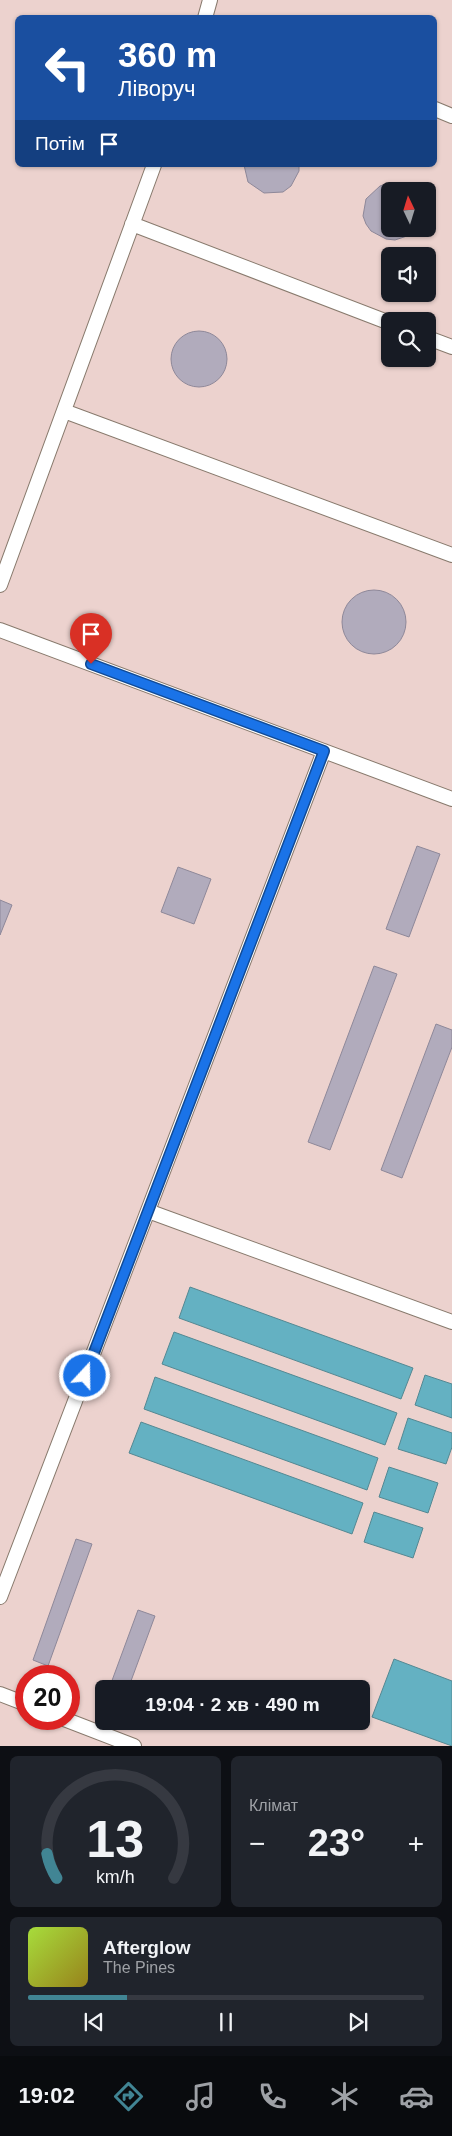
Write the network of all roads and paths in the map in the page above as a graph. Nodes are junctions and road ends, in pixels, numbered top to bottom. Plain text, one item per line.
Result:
1 (210, 0) edge
2 (205, 15) edge
3 (437, 110) edge
4 (452, 116) edge
5 (153, 167) edge
6 (132, 224) junction
7 (381, 320) edge
8 (436, 341) edge
9 (452, 347) edge
10 (64, 411) junction
11 (452, 555) edge
12 (0, 585) edge
13 (0, 630) edge
14 (324, 751) junction
15 (452, 799) edge
16 (148, 1211) junction
17 (452, 1322) edge
18 (0, 1597) edge
19 (0, 1694) edge
20 (15, 1700) edge
21 (80, 1725) edge
22 (134, 1746) edge

1 - 2 lane
3 - 4 lane
5 - 6 lane
6 - 7 lane
6 - 10 lane
8 - 9 lane
10 - 11 lane
10 - 12 lane
13 - 14 lane
14 - 15 lane
14 - 16 lane
16 - 17 lane
16 - 18 lane
19 - 20 lane
21 - 22 lane

